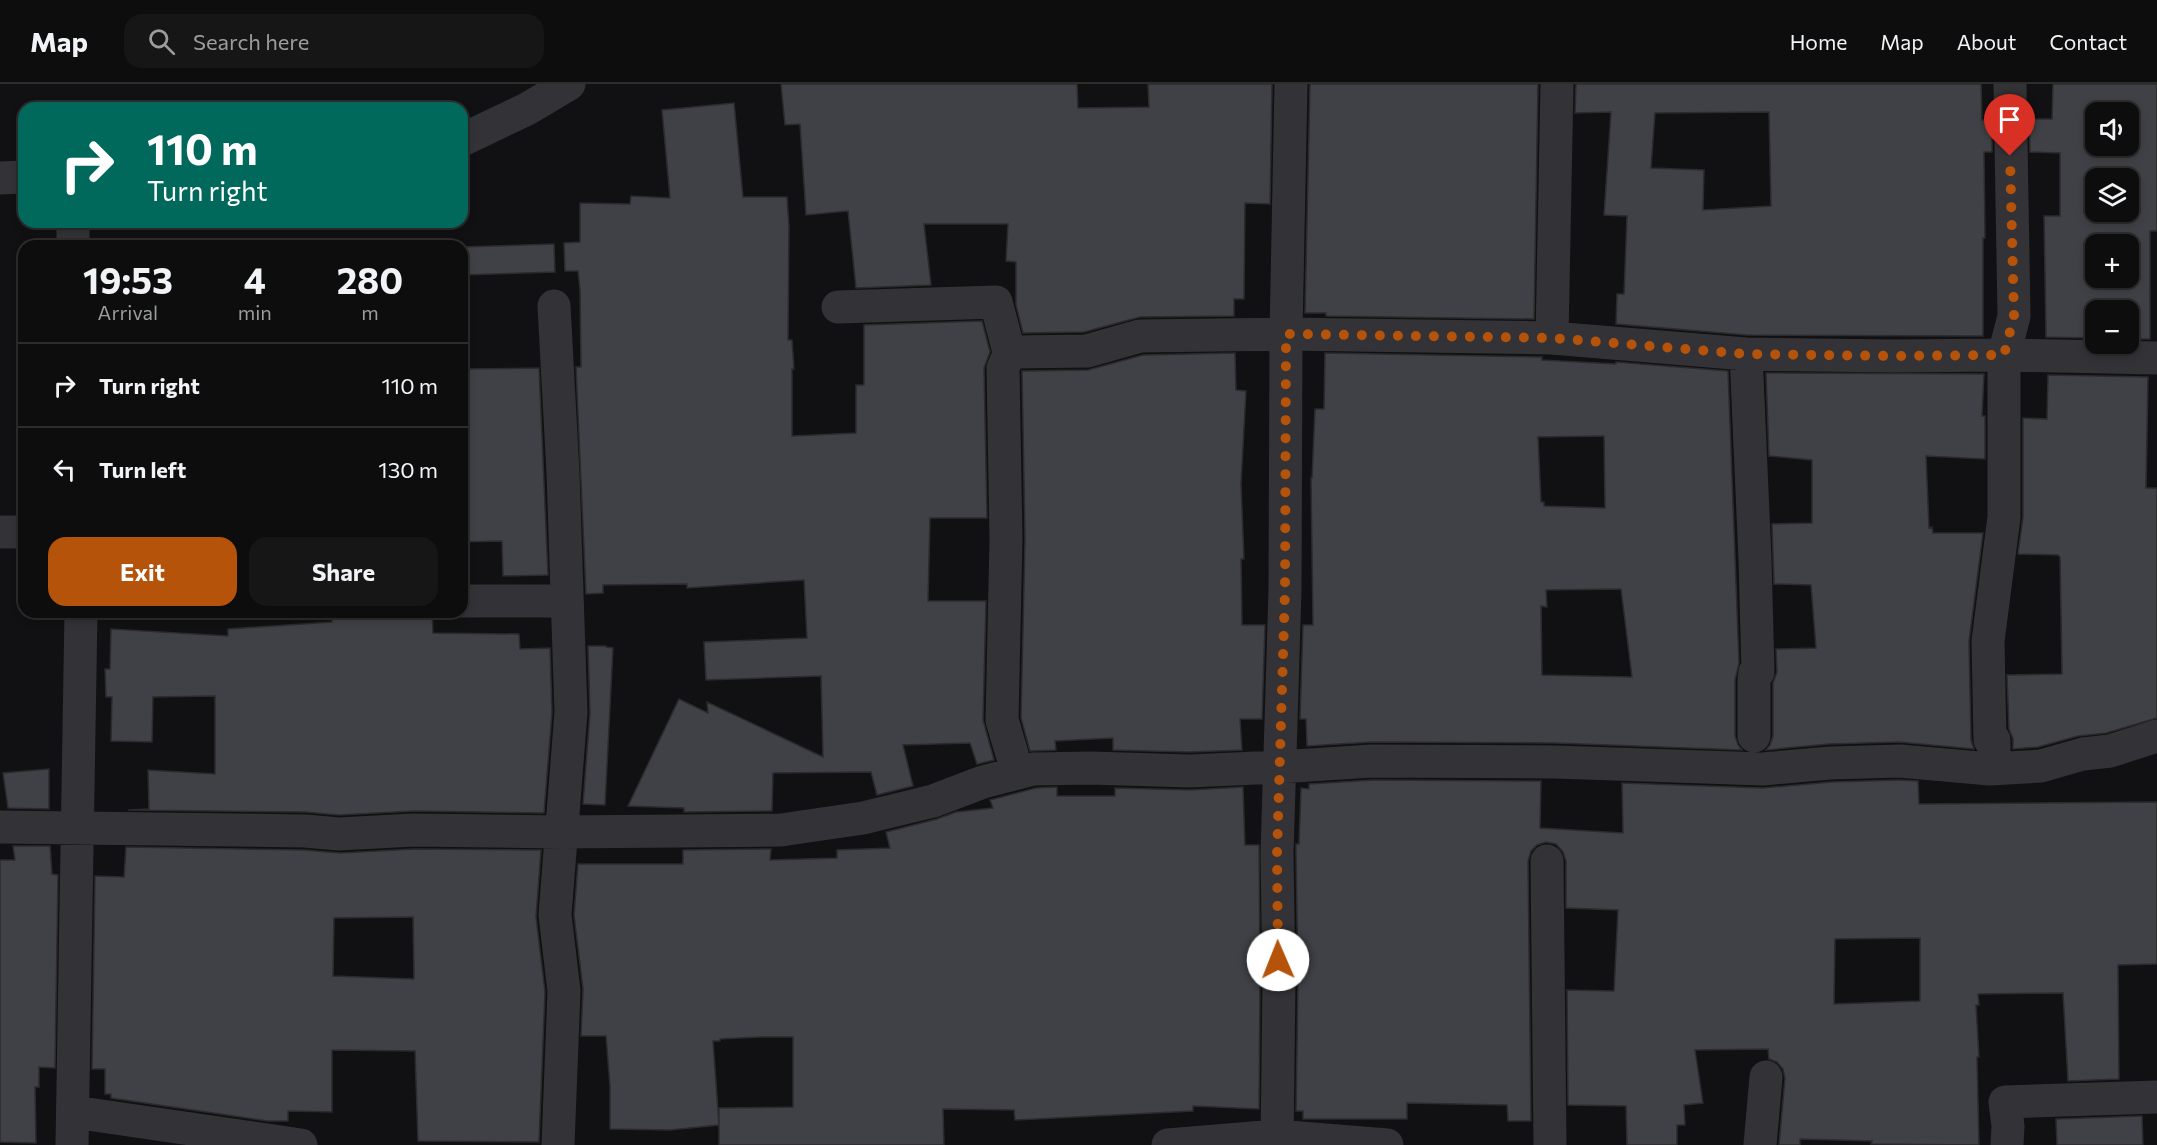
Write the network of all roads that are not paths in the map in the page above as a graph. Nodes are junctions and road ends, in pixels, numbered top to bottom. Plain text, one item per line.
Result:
1 (569, 84) edge
2 (1291, 84) edge
3 (1557, 84) edge
4 (2010, 84) edge
5 (468, 137) edge
6 (18, 177) edge
7 (0, 178) edge
8 (554, 306) dead end
9 (838, 307) dead end
10 (1286, 334) junction
11 (1552, 338) junction
12 (1010, 352) junction
13 (1746, 354) junction
14 (2004, 355) junction
15 (2157, 358) edge
16 (0, 532) edge
17 (18, 532) edge
18 (468, 601) edge
19 (567, 601) junction
20 (81, 618) edge
21 (1754, 736) dead end
22 (2157, 736) edge
23 (1012, 754) dead end
24 (1994, 756) dead end
25 (1279, 767) junction
26 (0, 827) edge
27 (78, 829) junction
28 (562, 832) junction
29 (1546, 861) dead end
30 (1766, 1077) dead end
31 (2157, 1097) edge
32 (74, 1112) junction
33 (1277, 1140) edge
34 (72, 1145) edge
35 (301, 1145) edge
36 (558, 1145) edge
37 (1168, 1145) edge
38 (1387, 1145) edge
39 (1550, 1145) edge
40 (1760, 1145) edge
41 (2007, 1145) edge

1 - 5 street
2 - 10 street
3 - 11 street
4 - 14 street
6 - 7 street
8 - 19 street
9 - 12 street
10 - 11 street
10 - 12 street
10 - 25 street
11 - 13 street
12 - 23 street
13 - 14 street
13 - 21 street
14 - 15 street
14 - 24 street
16 - 17 street
18 - 19 street
19 - 28 street
20 - 27 street
22 - 25 street
25 - 28 street
25 - 33 street
26 - 27 street
27 - 28 street
27 - 32 street
28 - 36 street
29 - 39 street
30 - 40 street
31 - 41 street
32 - 34 street
32 - 35 street
33 - 37 street
33 - 38 street

